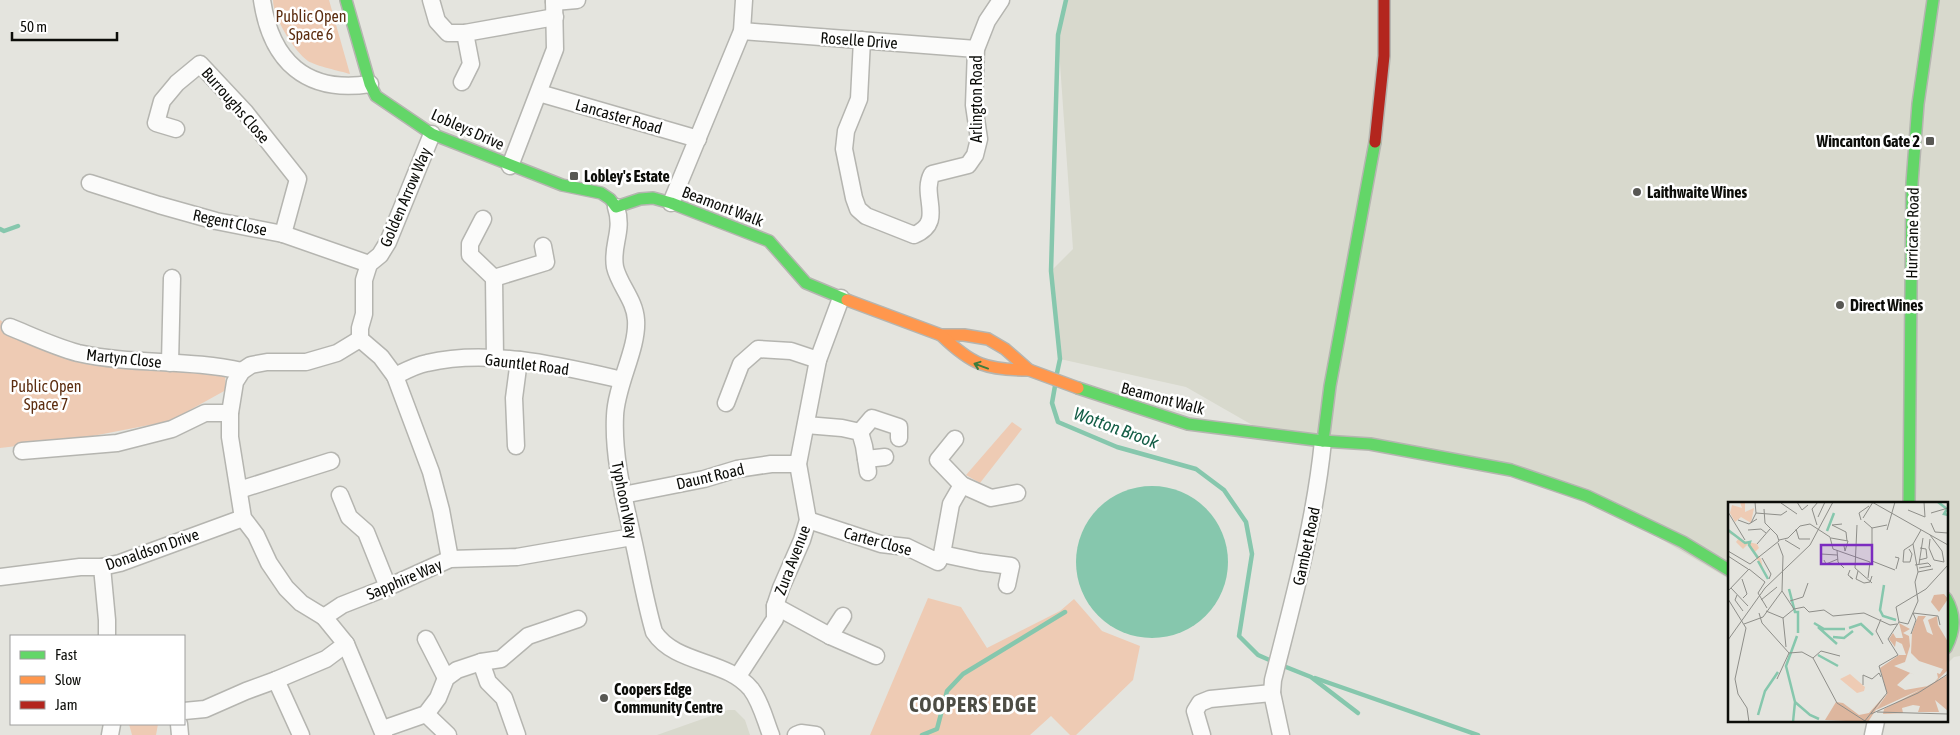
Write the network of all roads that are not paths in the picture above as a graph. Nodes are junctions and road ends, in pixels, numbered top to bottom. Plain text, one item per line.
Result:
1 (262, 0) edge
2 (346, 0) edge
3 (431, 0) edge
4 (577, 0) edge
5 (744, 0) edge
6 (1000, 0) edge
7 (1384, 0) edge
8 (1934, 0) edge
9 (554, 6) edge
10 (742, 31) junction
11 (466, 33) junction
12 (862, 40) junction
13 (976, 49) junction
14 (462, 82) dead end
15 (370, 84) junction
16 (539, 93) junction
17 (176, 129) dead end
18 (432, 134) junction
19 (698, 138) junction
20 (510, 166) junction
21 (90, 183) dead end
22 (672, 203) junction
23 (616, 207) junction
24 (483, 219) dead end
25 (283, 234) junction
26 (548, 259) dead end
27 (369, 264) junction
28 (172, 278) dead end
29 (494, 278) junction
30 (841, 298) junction
31 (10, 327) dead end
32 (941, 336) junction
33 (360, 340) junction
34 (496, 358) junction
35 (519, 360) junction
36 (818, 360) junction
37 (170, 363) junction
38 (242, 371) junction
39 (1034, 372) junction
40 (395, 376) junction
41 (622, 380) junction
42 (726, 403) dead end
43 (230, 413) junction
44 (806, 425) junction
45 (860, 432) junction
46 (899, 438) dead end
47 (955, 439) dead end
48 (1323, 441) junction
49 (516, 446) dead end
50 (22, 451) dead end
51 (885, 457) dead end
52 (331, 460) dead end
53 (798, 464) junction
54 (962, 485) junction
55 (239, 490) junction
56 (1017, 493) dead end
57 (340, 495) dead end
58 (623, 496) junction
59 (1908, 501) edge
60 (243, 518) junction
61 (808, 520) junction
62 (632, 537) junction
63 (942, 554) junction
64 (450, 559) junction
65 (102, 567) junction
66 (1728, 569) edge
67 (0, 577) edge
68 (1007, 585) dead end
69 (388, 588) junction
70 (1952, 604) edge
71 (775, 606) junction
72 (843, 616) dead end
73 (324, 617) junction
74 (578, 619) dead end
75 (106, 635) edge
76 (830, 636) junction
77 (426, 639) dead end
78 (346, 644) junction
79 (1948, 644) edge
80 (876, 656) dead end
81 (481, 662) junction
82 (738, 676) junction
83 (446, 678) junction
84 (276, 680) junction
85 (1272, 687) junction
86 (185, 712) edge
87 (426, 714) junction
88 (384, 732) edge
89 (301, 735) edge
90 (448, 735) edge
91 (518, 735) edge
92 (771, 735) edge
93 (796, 735) edge
94 (816, 735) edge
95 (1202, 735) edge
96 (1281, 735) edge

1 - 15 street
2 - 15 street, Lobleys Drive
3 - 11 street
4 - 9 street
5 - 10 street
6 - 13 street, Arlington Road
7 - 48 street
8 - 59 street, Hurricane Road
9 - 11 street
9 - 16 street
10 - 12 street, Roselle Drive
10 - 19 street
11 - 14 street
12 - 13 street, Roselle Drive
12 - 13 street, Arlington Road
15 - 18 street, Lobleys Drive
16 - 19 street, Lancaster Road
16 - 20 street
17 - 25 street, Burroughs Close
18 - 20 street, Lobleys Drive
18 - 27 street, Golden Arrow Way
19 - 22 street
20 - 23 street, Lobleys Drive
21 - 25 street, Regent Close
22 - 23 street, Beamont Walk
22 - 30 street, Beamont Walk
23 - 41 street, Typhoon Way
24 - 29 street
25 - 27 street, Regent Close
26 - 29 street
27 - 33 street, Golden Arrow Way
28 - 37 street
29 - 34 street
30 - 32 street, Beamont Walk
30 - 36 street, Zura Avenue
31 - 37 street, Martyn Close
32 - 39 street, Beamont Walk
39 -> 32 street, Beamont Walk
33 - 38 street
33 - 40 street
34 - 35 street, Gauntlet Road
34 - 40 street, Gauntlet Road
35 - 41 street, Gauntlet Road
35 - 49 street
36 - 42 street
36 - 44 street, Zura Avenue
37 - 38 street, Martyn Close
38 - 43 street
39 - 48 street, Beamont Walk
40 - 64 street
41 - 58 street, Typhoon Way
43 - 50 street
43 - 55 street
44 - 45 street
44 - 53 street, Zura Avenue
45 - 46 street
45 - 51 street
47 - 54 street
48 - 66 street, Beamont Walk
48 - 85 street, Gambet Road
52 - 55 street
53 - 58 street, Daunt Road
53 - 61 street, Zura Avenue
54 - 56 street
54 - 63 street
55 - 60 street
57 - 69 street
58 - 62 street, Typhoon Way
60 - 65 street, Donaldson Drive
60 - 73 street
61 - 63 street, Carter Close
61 - 71 street, Zura Avenue
62 - 64 street, Sapphire Way
62 - 82 street, Typhoon Way
63 - 68 street, Carter Close
64 - 69 street, Sapphire Way
65 - 67 street, Donaldson Drive
65 - 75 street
69 - 73 street, Sapphire Way
70 - 79 street
71 - 76 street, Zura Avenue
71 - 82 street, Zura Avenue
72 - 76 street
73 - 78 street
74 - 81 street
76 - 80 street, Zura Avenue
77 - 83 street
78 - 84 street
78 - 88 street
81 - 83 street
81 - 91 street
82 - 92 street, Typhoon Way
83 - 87 street
84 - 86 street
84 - 89 street
85 - 95 street
85 - 96 street
87 - 88 street
87 - 90 street
93 - 94 street

